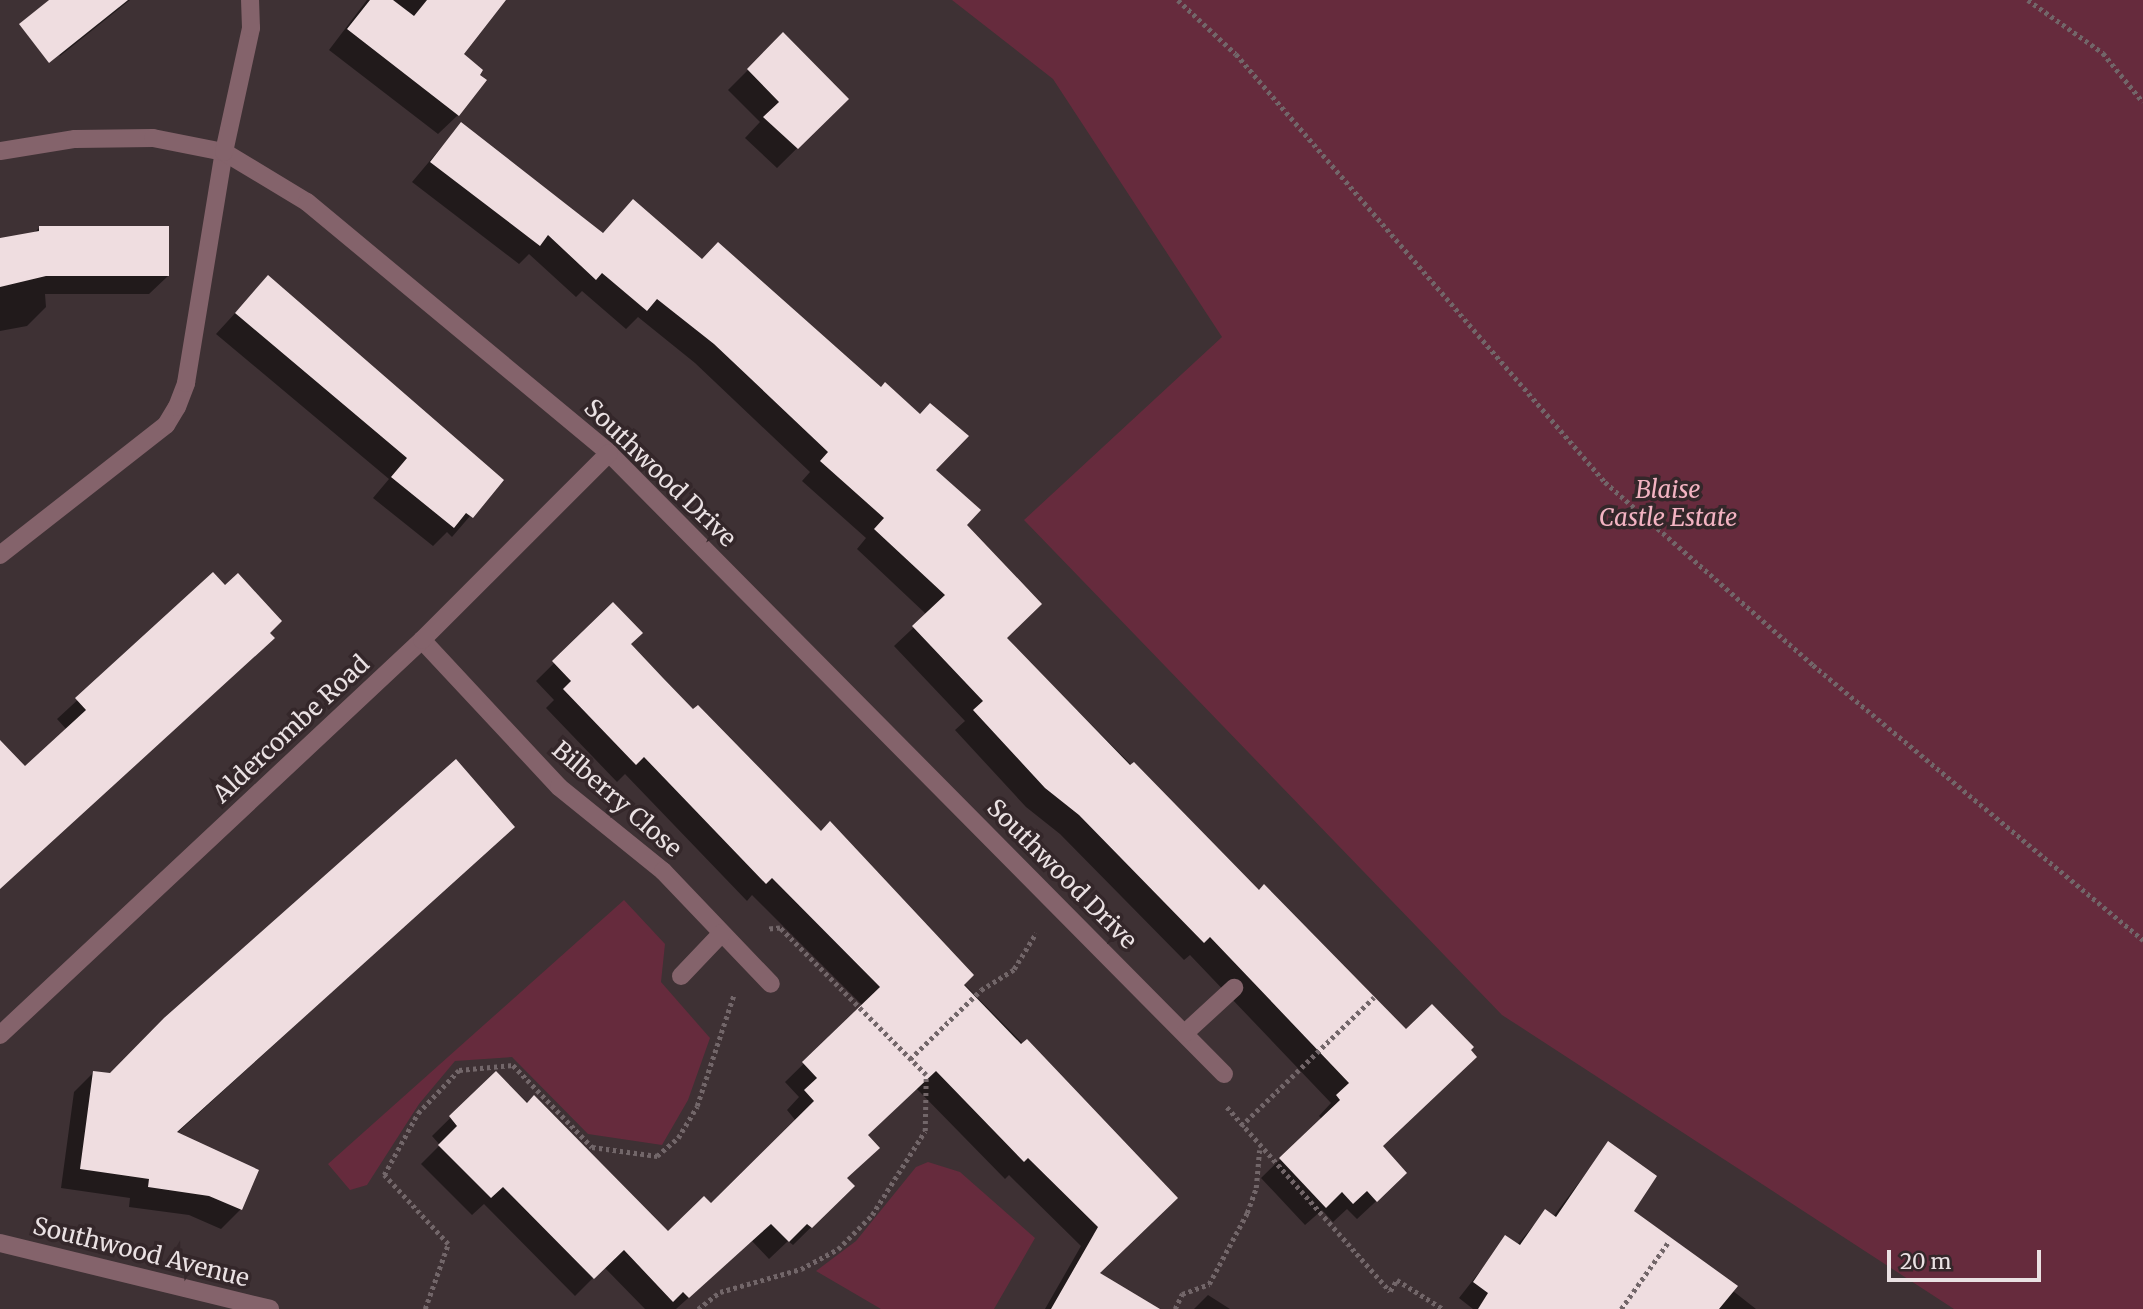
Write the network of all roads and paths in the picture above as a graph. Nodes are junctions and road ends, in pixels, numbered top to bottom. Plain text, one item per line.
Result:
1 (250, 0) edge
2 (1178, 0) edge
3 (2028, 0) edge
4 (2143, 102) edge
5 (0, 151) edge
6 (224, 152) junction
7 (609, 453) junction
8 (0, 555) edge
9 (422, 640) junction
10 (1055, 902) junction
11 (722, 933) junction
12 (2143, 940) edge
13 (746, 958) junction
14 (681, 976) dead end
15 (771, 984) dead end
16 (1234, 988) dead end
17 (1374, 997) dead end
18 (1185, 1033) junction
19 (0, 1035) edge
20 (910, 1059) junction
21 (1224, 1074) joint
22 (1241, 1126) junction
23 (1260, 1149) junction
24 (1669, 1241) dead end
25 (0, 1243) edge
26 (270, 1309) edge
27 (425, 1309) edge
28 (698, 1309) edge
29 (1175, 1309) edge
30 (1443, 1309) edge
31 (1621, 1309) edge

1 - 6 street
2 - 12 path
3 - 4 path
5 - 6 street, Southwood Drive
6 - 7 street, Southwood Drive
6 - 8 street
7 - 9 street, Aldercombe Road
7 - 10 street, Southwood Drive
9 - 11 street, Bilberry Close
9 - 19 street, Aldercombe Road
10 - 18 street, Southwood Drive
10 - 20 path
11 - 13 street, Bilberry Close
11 - 14 street
11 - 20 path
13 - 15 street, Bilberry Close
13 - 27 path
16 - 18 street
17 - 22 path
18 - 21 street, Southwood Drive
20 - 28 path
21 - 22 path
22 - 23 path
23 - 29 path
23 - 30 path
24 - 31 path
25 - 26 street, Southwood Avenue

